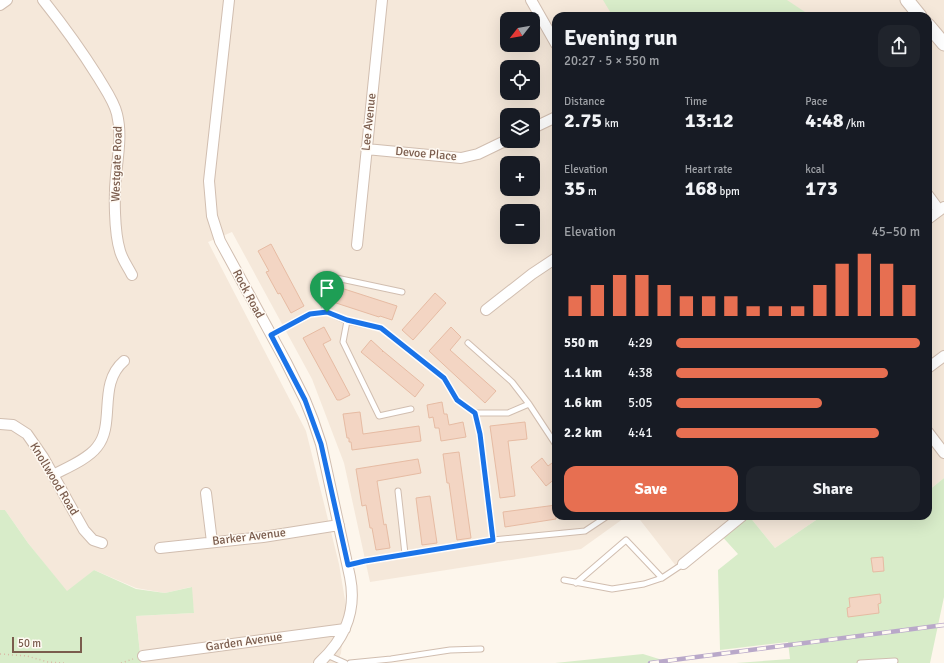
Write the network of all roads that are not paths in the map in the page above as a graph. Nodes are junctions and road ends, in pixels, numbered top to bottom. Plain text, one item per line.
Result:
1 (7, 0) edge
2 (44, 0) edge
3 (229, 0) edge
4 (382, 0) edge
5 (531, 0) edge
6 (907, 0) edge
7 (0, 5) edge
8 (917, 12) edge
9 (932, 29) edge
10 (552, 37) edge
11 (942, 38) edge
12 (552, 119) edge
13 (540, 125) edge
14 (500, 143) edge
15 (366, 149) junction
16 (932, 199) edge
17 (942, 209) edge
18 (932, 216) edge
19 (356, 245) dead end
20 (552, 261) edge
21 (132, 275) dead end
22 (402, 292) dead end
23 (486, 310) dead end
24 (327, 312) junction
25 (347, 320) junction
26 (271, 335) junction
27 (468, 343) dead end
28 (944, 356) edge
29 (124, 361) dead end
30 (932, 365) edge
31 (529, 404) junction
32 (411, 409) dead end
33 (475, 413) junction
34 (0, 424) edge
35 (932, 437) edge
36 (552, 439) edge
37 (944, 453) edge
38 (53, 475) junction
39 (398, 491) dead end
40 (206, 493) dead end
41 (602, 520) edge
42 (737, 520) edge
43 (339, 525) junction
44 (493, 540) junction
45 (212, 542) junction
46 (102, 543) dead end
47 (160, 548) dead end
48 (405, 554) junction
49 (683, 564) joint
50 (348, 565) junction
51 (662, 578) junction
52 (564, 580) dead end
53 (576, 583) junction
54 (345, 629) junction
55 (481, 649) dead end
56 (327, 655) junction
57 (143, 656) road end
58 (895, 661) dead end
59 (319, 663) edge
60 (344, 663) edge
61 (350, 663) edge
62 (860, 663) edge

1 - 7 street
2 - 21 street, Westgate Road
3 - 26 street, Rock Road
4 - 15 street, Lee Avenue
5 - 10 street
6 - 8 street
9 - 11 street
12 - 13 street
14 - 15 street, Devoe Place
15 - 19 street, Lee Avenue
16 - 17 street
17 - 18 street
20 - 23 street
22 - 24 lane
24 - 25 lane
24 - 26 lane
25 - 32 lane
25 - 33 lane
26 - 43 street, Rock Road
27 - 31 lane
28 - 30 street
29 - 38 street
31 - 33 lane
31 - 36 lane
33 - 44 lane
34 - 38 street, Knollwood Road
35 - 37 street
38 - 46 street, Knollwood Road
39 - 48 lane
40 - 45 street
41 - 44 lane
42 - 49 street
43 - 45 street, Barker Avenue
43 - 50 street, Rock Road
44 - 48 lane
45 - 47 street, Barker Avenue
48 - 50 lane
49 - 51 lane
50 - 54 street, Rock Road
51 - 53 lane
51 - 53 lane
52 - 53 lane
54 - 56 street, Rock Road
54 - 57 street, Garden Avenue
55 - 61 lane
56 - 59 street, Rock Road
56 - 60 lane
58 - 62 lane

